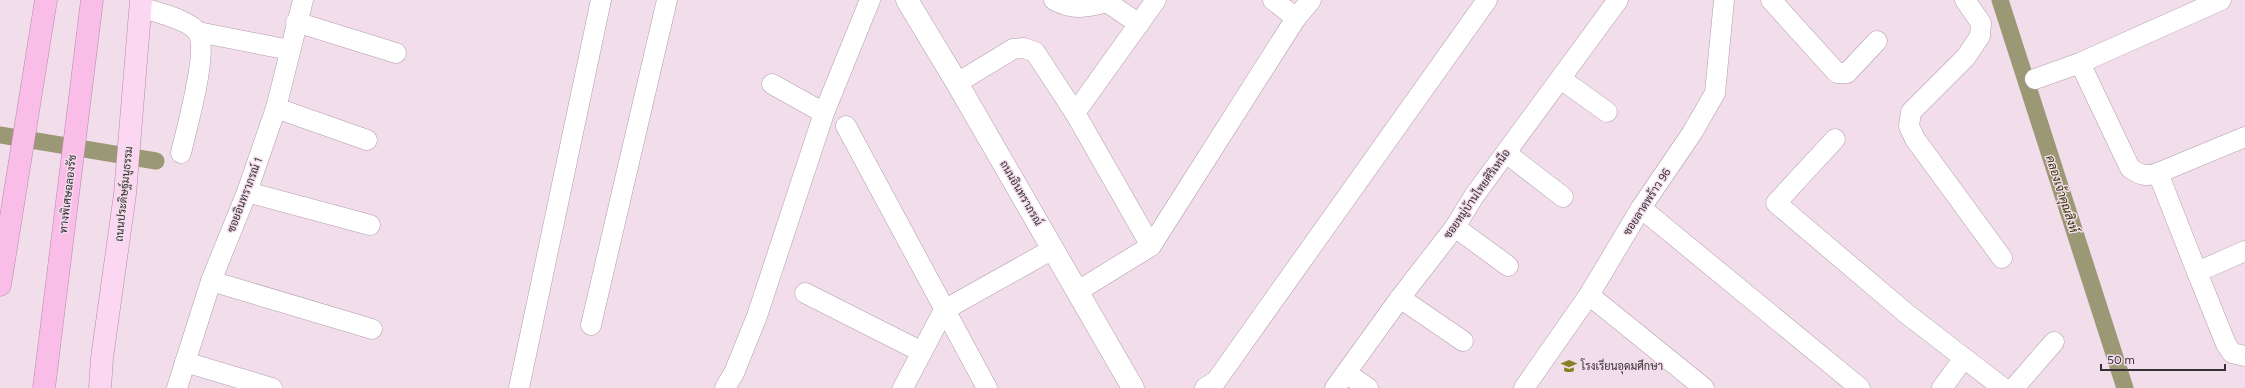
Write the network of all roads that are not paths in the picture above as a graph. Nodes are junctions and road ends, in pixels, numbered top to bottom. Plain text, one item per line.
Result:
1 (46, 0) edge
2 (92, 0) edge
3 (303, 0) edge
4 (602, 0) edge
5 (667, 0) edge
6 (870, 0) edge
7 (907, 0) edge
8 (1054, 0) edge
9 (1156, 0) edge
10 (1273, 0) edge
11 (1311, 0) edge
12 (1486, 0) edge
13 (1618, 0) edge
14 (1724, 0) edge
15 (1771, 0) edge
16 (1965, 0) edge
17 (2221, 0) edge
18 (1107, 1) edge
19 (141, 4) edge
20 (1296, 18) junction
21 (296, 22) junction
22 (1139, 24) junction
23 (198, 32) junction
24 (1877, 41) dead end
25 (290, 50) junction
26 (396, 53) dead end
27 (2080, 63) junction
28 (1561, 79) junction
29 (2035, 79) dead end
30 (957, 83) junction
31 (772, 84) dead end
32 (276, 108) junction
33 (1607, 112) dead end
34 (824, 113) junction
35 (1075, 113) junction
36 (846, 126) dead end
37 (2245, 137) edge
38 (1835, 139) dead end
39 (367, 140) dead end
40 (181, 153) dead end
41 (1506, 153) junction
42 (2158, 173) junction
43 (247, 192) junction
44 (1563, 197) dead end
45 (1641, 208) junction
46 (370, 225) dead end
47 (1455, 227) junction
48 (1151, 246) junction
49 (1053, 249) junction
50 (2245, 251) edge
51 (2002, 258) dead end
52 (1508, 266) dead end
53 (2197, 272) junction
54 (211, 281) junction
55 (0, 285) edge
56 (1078, 291) junction
57 (805, 293) dead end
58 (1589, 295) junction
59 (1400, 298) junction
60 (944, 310) junction
61 (591, 325) dead end
62 (372, 329) dead end
63 (1463, 342) dead end
64 (2054, 342) dead end
65 (922, 352) junction
66 (2245, 356) edge
67 (1964, 358) junction
68 (185, 362) junction
69 (1341, 380) edge
70 (44, 388) edge
71 (100, 388) edge
72 (177, 388) edge
73 (272, 388) edge
74 (519, 388) edge
75 (725, 388) edge
76 (903, 388) edge
77 (987, 388) edge
78 (1133, 388) edge
79 (1205, 388) edge
80 (1368, 388) edge
81 (1524, 388) edge
82 (1704, 388) edge
83 (1860, 388) edge
84 (1942, 388) edge
85 (2003, 388) edge
86 (2014, 388) edge

1 - 55 highway
2 - 70 highway, ทางพิเศษฉลองรัช
3 - 21 street, ซอยอินทราภรณ์ 1
4 - 74 street
5 - 61 street
6 - 34 street
7 - 30 street, ถนนอินทราภรณ์
8 - 18 street
9 - 22 street
10 - 20 street
11 - 20 street
12 - 79 street
13 - 28 street, ซอยหมู่บ้านไทยศิริเหนือ
14 - 45 street, ซอยลาดพร้าว 96
15 - 24 street
16 - 51 street
17 - 27 street
18 - 22 street
19 - 23 street
19 - 71 main road, ถนนประดิษฐ์มนูธรรม
20 - 48 street
21 - 25 street, ซอยอินทราภรณ์ 1
21 - 26 street
22 - 35 street
23 - 25 street
23 - 40 street
25 - 32 street, ซอยอินทราภรณ์ 1
27 - 29 street
27 - 42 street
28 - 33 street
28 - 41 street, ซอยหมู่บ้านไทยศิริเหนือ
30 - 35 street
30 - 49 street, ถนนอินทราภรณ์
31 - 34 street
32 - 39 street
32 - 43 street, ซอยอินทราภรณ์ 1
34 - 75 street
35 - 48 street
36 - 60 street
37 - 42 street
38 - 67 street
41 - 44 street
41 - 47 street, ซอยหมู่บ้านไทยศิริเหนือ
42 - 53 street
43 - 46 street
43 - 54 street, ซอยอินทราภรณ์ 1
45 - 58 street, ซอยลาดพร้าว 96
45 - 83 street
47 - 52 street
47 - 59 street, ซอยหมู่บ้านไทยศิริเหนือ
48 - 56 street
49 - 56 street, ถนนอินทราภรณ์
49 - 60 street
50 - 53 street
53 - 66 street
54 - 62 street
54 - 68 street, ซอยอินทราภรณ์ 1
56 - 78 street, ถนนอินทราภรณ์
57 - 65 street
58 - 81 street, ซอยลาดพร้าว 96
58 - 82 street
59 - 63 street
59 - 69 street, ซอยหมู่บ้านไทยศิริเหนือ
60 - 65 street
60 - 77 street
64 - 86 street
65 - 76 street
67 - 84 street
67 - 85 street
68 - 72 street, ซอยอินทราภรณ์ 1
68 - 73 street
69 - 80 street

